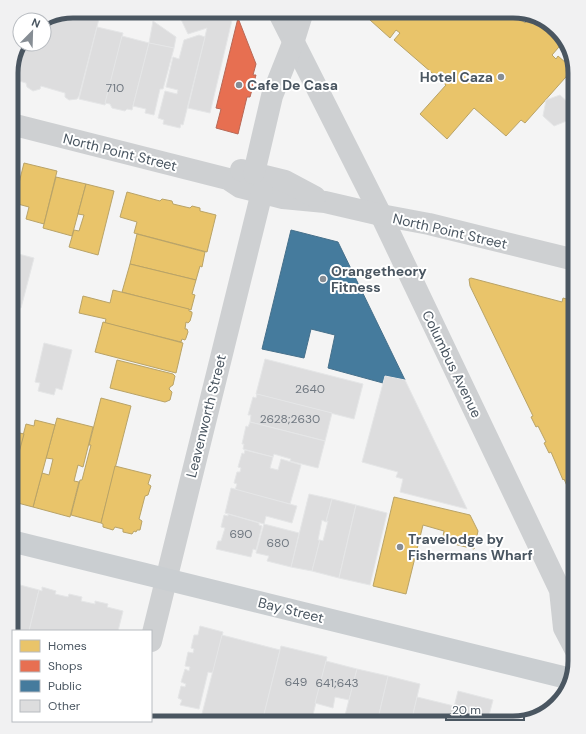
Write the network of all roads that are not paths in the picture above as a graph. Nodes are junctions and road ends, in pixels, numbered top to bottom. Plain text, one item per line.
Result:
1 (281, 18) edge
2 (301, 18) edge
3 (293, 43) junction
4 (18, 126) edge
5 (258, 183) junction
6 (381, 215) junction
7 (568, 258) edge
8 (18, 543) edge
9 (166, 580) junction
10 (568, 597) edge
11 (568, 636) edge
12 (152, 637) edge
13 (565, 678) edge

1 - 3 street, Columbus Avenue
2 - 3 street, Leavenworth Street
3 - 5 street, Leavenworth Street
3 - 6 street, Columbus Avenue
4 - 5 street, North Point Street
5 - 6 street, North Point Street
5 - 9 street, Leavenworth Street
6 - 7 street, North Point Street
6 - 10 street, Columbus Avenue
8 - 9 main road, Bay Street
9 - 12 street, Leavenworth Street
9 - 13 main road, Bay Street
10 - 11 street, Columbus Avenue

